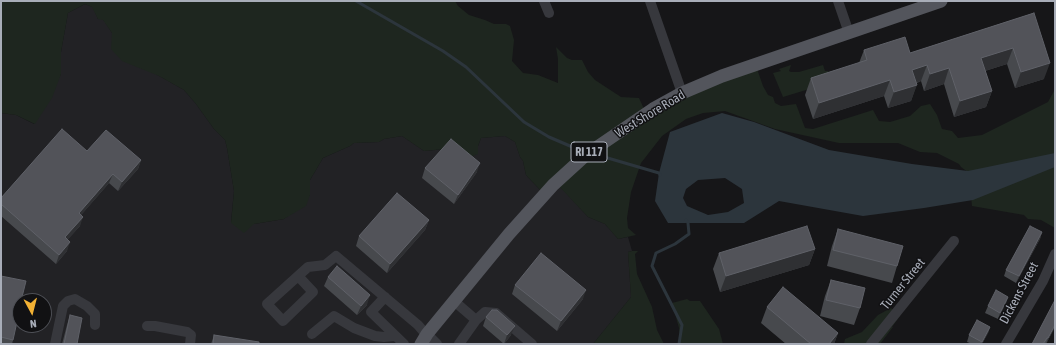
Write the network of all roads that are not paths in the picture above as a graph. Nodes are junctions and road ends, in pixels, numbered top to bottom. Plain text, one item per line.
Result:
1 (544, 1) edge
2 (650, 1) edge
3 (838, 1) edge
4 (941, 1) edge
5 (548, 13) dead end
6 (850, 33) junction
7 (682, 93) junction
8 (954, 241) dead end
9 (1055, 254) edge
10 (298, 276) junction
11 (385, 297) junction
12 (454, 301) junction
13 (476, 320) junction
14 (95, 325) dead end
15 (147, 326) dead end
16 (312, 334) dead end
17 (424, 337) edge
18 (402, 342) edge
19 (530, 343) edge
20 (55, 344) edge
21 (190, 344) edge
22 (438, 344) edge
23 (459, 344) edge
24 (872, 344) edge
25 (1006, 344) edge

1 - 5 street
2 - 7 street
3 - 6 street
4 - 6 main road, West Shore Road / RI 117
6 - 7 main road, West Shore Road / RI 117
7 - 12 main road, West Shore Road / RI 117
8 - 24 street, Turner Street
9 - 25 street, Dickens Street
10 - 10 street
10 - 11 street
11 - 17 street
11 - 18 street
12 - 13 street
12 - 17 main road, West Shore Road / RI 117
13 - 19 street
13 - 23 street
14 - 20 street
15 - 21 street
16 - 18 street
17 - 18 main road, West Shore Road
17 - 22 street

